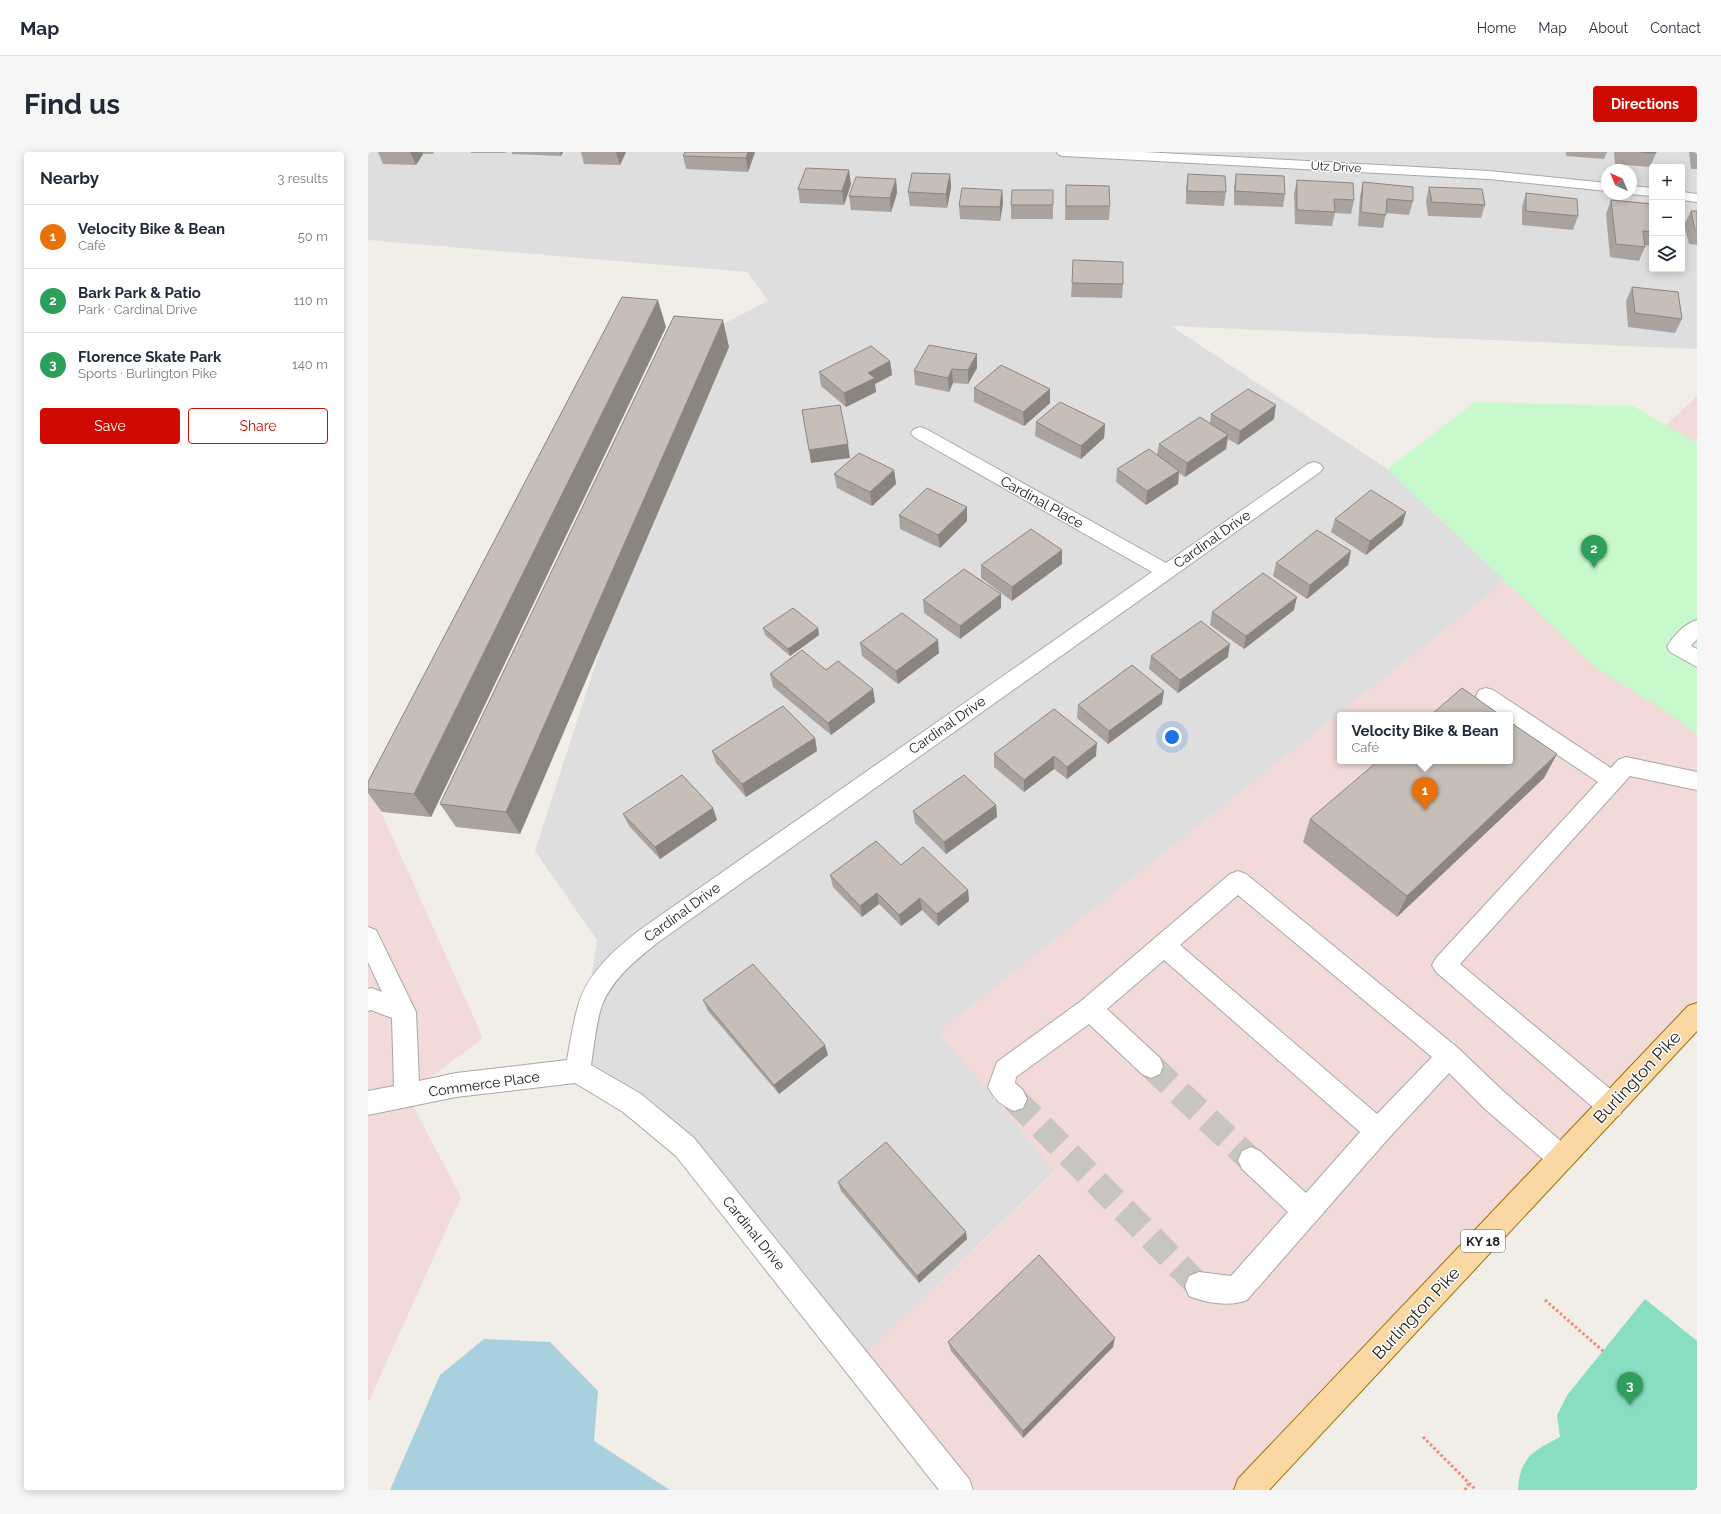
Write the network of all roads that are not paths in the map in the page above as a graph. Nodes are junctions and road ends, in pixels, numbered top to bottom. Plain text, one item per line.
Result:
1 (1064, 152) edge
2 (1601, 186) edge
3 (1637, 191) edge
4 (1649, 192) edge
5 (1685, 196) edge
6 (1697, 198) edge
7 (920, 433) dead end
8 (1314, 468) dead end
9 (1165, 571) junction
10 (1697, 627) edge
11 (1697, 659) edge
12 (1486, 696) dead end
13 (1510, 712) edge
14 (1513, 714) edge
15 (1613, 781) junction
16 (1697, 781) edge
17 (368, 937) edge
18 (1163, 945) junction
19 (368, 1000) edge
20 (1090, 1009) junction
21 (404, 1012) junction
22 (1697, 1014) edge
23 (1449, 1056) junction
24 (1151, 1066) tunnel mouth
25 (577, 1071) junction
26 (407, 1095) junction
27 (1014, 1099) tunnel mouth
28 (368, 1103) edge
29 (1610, 1106) junction
30 (1378, 1131) junction
31 (1561, 1158) junction
32 (1252, 1160) tunnel mouth
33 (1306, 1211) junction
34 (1199, 1286) tunnel mouth
35 (958, 1490) edge
36 (1249, 1490) edge

1 - 2 street, Utz Drive
3 - 4 street
5 - 6 street
7 - 9 street, Cardinal Place
8 - 9 street, Cardinal Drive
9 - 25 street, Cardinal Drive
10 - 11 street
12 - 13 street
14 - 15 street
15 - 16 street
15 - 29 street
17 - 21 street
18 - 20 street
18 - 23 street
18 - 30 street
19 - 21 street
20 - 24 street
20 - 27 street
21 - 26 street
22 - 29 main road, Burlington Pike / KY 18
23 - 30 street
23 - 31 street
25 - 26 street, Commerce Place
25 - 35 street, Cardinal Drive
26 - 28 street, Commerce Place
29 - 31 main road, Burlington Pike / KY 18
30 - 33 street
31 - 36 main road, Burlington Pike / KY 18
32 - 33 street
33 - 34 street

